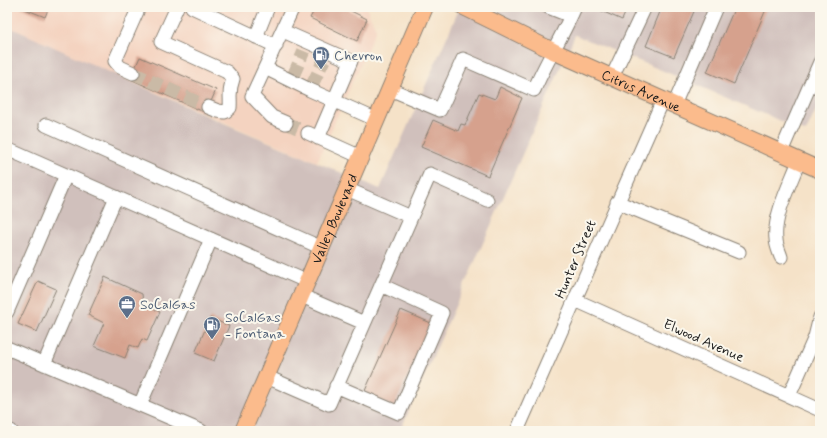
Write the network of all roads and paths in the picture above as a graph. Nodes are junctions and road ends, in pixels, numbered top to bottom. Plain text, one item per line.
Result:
1 (139, 7) edge
2 (177, 7) edge
3 (192, 7) edge
4 (268, 7) edge
5 (293, 7) edge
6 (425, 7) edge
7 (464, 7) edge
8 (548, 7) edge
9 (645, 7) edge
10 (716, 7) edge
11 (573, 12) edge
12 (282, 31) junction
13 (256, 36) junction
14 (276, 46) junction
15 (553, 51) junction
16 (820, 62) edge
17 (265, 68) junction
18 (133, 72) tunnel mouth
19 (612, 77) junction
20 (390, 89) junction
21 (334, 100) junction
22 (668, 102) junction
23 (208, 107) tunnel mouth
24 (377, 120) junction
25 (286, 123) tunnel mouth
26 (46, 124) dead end
27 (7, 149) edge
28 (781, 152) junction
29 (361, 157) junction
30 (799, 161) junction
31 (820, 170) edge
32 (66, 175) junction
33 (347, 189) junction
34 (116, 197) junction
35 (487, 200) dead end
36 (617, 202) junction
37 (411, 217) junction
38 (211, 239) junction
39 (322, 248) junction
40 (739, 252) dead end
41 (781, 257) dead end
42 (381, 286) junction
43 (305, 289) junction
44 (575, 300) junction
45 (7, 312) edge
46 (820, 317) edge
47 (364, 323) junction
48 (7, 348) edge
49 (44, 364) junction
50 (267, 376) junction
51 (336, 386) junction
52 (789, 396) junction
53 (140, 405) junction
54 (820, 410) edge
55 (7, 430) edge
56 (11, 431) edge
57 (200, 431) edge
58 (243, 431) edge
59 (517, 431) edge

1 - 18 street
2 - 23 street
3 - 13 street
4 - 13 street
5 - 12 street
6 - 20 main road, Valley Boulevard
7 - 15 main road, Citrus Avenue
8 - 11 street
9 - 19 street
10 - 22 street, Hunter Street
11 - 15 street
12 - 14 street
12 - 21 street
13 - 14 street
14 - 17 street
15 - 19 main road, Citrus Avenue
15 - 20 street
16 - 28 street
17 - 21 street
17 - 25 street
19 - 22 main road, Citrus Avenue
20 - 24 main road, Valley Boulevard
21 - 24 street
21 - 29 street
22 - 28 main road, Citrus Avenue
22 - 36 street, Hunter Street
24 - 29 main road, Valley Boulevard
26 - 39 street
27 - 32 street
28 - 30 main road, Citrus Avenue
29 - 33 main road, Valley Boulevard
30 - 31 main road, Citrus Avenue
30 - 41 street
32 - 34 street
32 - 45 street
33 - 37 street
33 - 39 main road, Valley Boulevard
34 - 38 street
34 - 49 street
35 - 37 street
36 - 40 street
36 - 44 street, Hunter Street
37 - 42 street
38 - 43 street
38 - 53 street
39 - 43 main road, Valley Boulevard
42 - 47 street
42 - 51 street
43 - 47 street
43 - 50 main road, Valley Boulevard
44 - 52 street, Elwood Avenue
44 - 59 street, Hunter Street
46 - 52 street
47 - 51 street
48 - 49 street
49 - 53 street
50 - 51 street
50 - 58 main road, Valley Boulevard
52 - 54 street, Elwood Avenue
53 - 57 street
55 - 56 street

